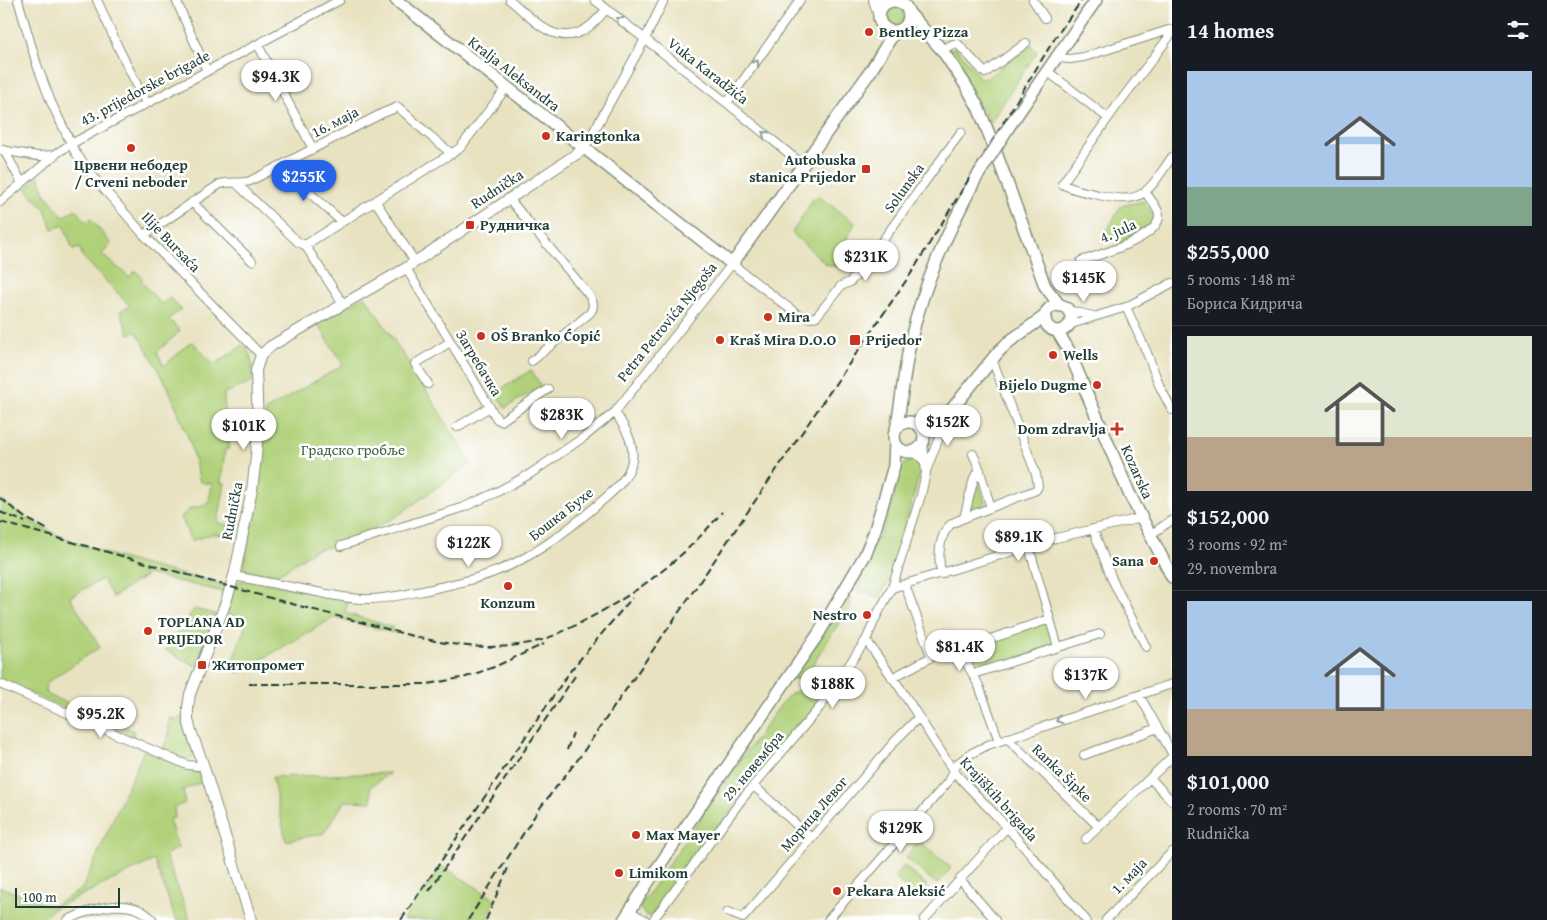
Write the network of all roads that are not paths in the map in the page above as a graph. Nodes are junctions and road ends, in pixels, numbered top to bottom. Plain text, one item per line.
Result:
1 (18, 0) edge
2 (97, 0) edge
3 (176, 0) edge
4 (340, 0) edge
5 (396, 0) edge
6 (510, 0) edge
7 (594, 0) edge
8 (664, 0) edge
9 (800, 0) edge
10 (874, 0) edge
11 (1033, 0) edge
12 (1096, 0) edge
13 (895, 3) edge
14 (606, 10) junction
15 (1045, 18) dead end
16 (880, 20) junction
17 (1172, 29) edge
18 (899, 30) junction
19 (924, 32) junction
20 (1172, 33) edge
21 (645, 39) junction
22 (1026, 43) dead end
23 (258, 45) junction
24 (884, 47) junction
25 (942, 50) junction
26 (1057, 58) junction
27 (206, 71) junction
28 (1047, 71) junction
29 (507, 87) junction
30 (146, 103) junction
31 (727, 103) junction
32 (1108, 118) junction
33 (961, 132) dead end
34 (72, 144) junction
35 (312, 149) junction
36 (584, 149) junction
37 (2, 150) edge
38 (58, 154) junction
39 (452, 154) junction
40 (1172, 157) edge
41 (802, 164) junction
42 (280, 166) junction
43 (22, 183) junction
44 (236, 183) junction
45 (1146, 192) junction
46 (510, 200) junction
47 (0, 202) edge
48 (192, 202) junction
49 (376, 202) junction
50 (342, 222) junction
51 (144, 235) junction
52 (305, 244) junction
53 (252, 261) dead end
54 (1081, 261) dead end
55 (415, 262) junction
56 (732, 264) junction
57 (406, 268) junction
58 (1172, 283) edge
59 (1045, 286) junction
60 (343, 304) junction
61 (1126, 307) junction
62 (1064, 308) junction
63 (1046, 314) junction
64 (1095, 317) junction
65 (1061, 329) junction
66 (1025, 331) junction
67 (450, 342) junction
68 (261, 355) junction
69 (992, 359) junction
70 (532, 360) dead end
71 (428, 384) dead end
72 (548, 389) dead end
73 (900, 404) junction
74 (490, 407) junction
75 (1172, 410) edge
76 (615, 412) junction
77 (949, 414) junction
78 (914, 424) junction
79 (936, 424) junction
80 (457, 428) dead end
81 (896, 430) junction
82 (923, 442) junction
83 (895, 443) junction
84 (908, 452) junction
85 (973, 454) dead end
86 (923, 460) junction
87 (894, 466) junction
88 (980, 470) junction
89 (926, 473) junction
90 (991, 508) junction
91 (964, 518) junction
92 (1141, 518) junction
93 (1172, 520) edge
94 (1093, 529) junction
95 (1150, 535) junction
96 (341, 546) dead end
97 (1029, 547) junction
98 (942, 574) junction
99 (234, 576) junction
100 (1172, 577) edge
101 (905, 585) junction
102 (892, 588) junction
103 (1050, 619) junction
104 (1100, 634) dead end
105 (866, 640) junction
106 (1058, 647) junction
107 (1146, 647) dead end
108 (960, 649) junction
109 (931, 656) junction
110 (973, 674) junction
111 (892, 678) junction
112 (0, 684) edge
113 (1172, 684) edge
114 (1140, 695) junction
115 (918, 717) junction
116 (1158, 728) junction
117 (1003, 739) junction
118 (1172, 753) edge
119 (1084, 755) dead end
120 (1172, 757) edge
121 (203, 764) junction
122 (954, 772) junction
123 (1150, 778) junction
124 (754, 786) junction
125 (1172, 801) edge
126 (1007, 827) junction
127 (1099, 827) junction
128 (811, 838) junction
129 (1086, 839) dead end
130 (1172, 852) edge
131 (960, 879) junction
132 (728, 912) dead end
133 (631, 917) edge
134 (68, 920) edge
135 (153, 920) edge
136 (250, 920) edge
137 (644, 920) edge
138 (653, 920) edge
139 (828, 920) edge
140 (924, 920) edge
141 (995, 920) edge
142 (1086, 920) edge
143 (1106, 920) edge

1 - 34 street, Ilije Bursaća
2 - 30 street
3 - 27 street
4 - 23 street, 43. prijedorske brigade
5 - 29 main road, Kralja Aleksandra
6 - 14 street
7 - 14 street, Vuka Karadžića
8 - 21 street
31 -> 9 street
10 - 16 street
11 - 15 street
12 - 26 main road
13 - 16 main road
13 - 18 main road
13 - 19 main road
21 -> 14 street, Vuka Karadžića
16 - 18 main road
16 - 24 main road
17 - 26 street
18 - 19 main road
18 - 24 main road, Petra Petrovića Njegoša
19 - 25 main road
20 - 32 street
21 - 31 street, Vuka Karadžića
21 - 36 street
22 - 25 street
23 - 27 street, 43. prijedorske brigade
23 - 35 street
24 - 41 main road, Petra Petrovića Njegoša
25 - 59 main road
26 - 28 main road
27 - 30 street, 43. prijedorske brigade
28 - 32 street
28 - 73 main road, bridge
29 - 36 main road, Kralja Aleksandra
29 - 39 street
30 - 34 street, 43. prijedorske brigade
41 -> 31 street, Vuka Karadžića
32 - 45 street, 4. jula
33 - 56 street, Solunska
34 - 38 street, 43. prijedorske brigade
34 - 51 street, Ilije Bursaća
35 - 39 street, 16. маја
35 - 42 street, 16. маја
36 - 46 street, Rudnička
36 - 56 main road, Kralja Aleksandra
37 - 38 street
37 - 43 street
38 - 43 street, 43. prijedorske brigade
39 - 49 street
40 - 45 street
41 - 56 main road, Petra Petrovića Njegoša
42 - 44 street, 16. маја
42 - 50 street
43 - 47 street, 43. prijedorske brigade
44 - 48 street, 16. маја
44 - 52 street
45 - 54 street, 4. jula
46 - 55 street, Rudnička
46 - 70 street
48 - 51 street, 16. маја
48 - 53 street
49 - 50 street
49 - 55 street
50 - 52 street
51 - 68 street, Ilije Bursaća
52 - 60 street
55 - 57 street, Rudnička
56 - 76 street, Petra Petrovića Njegoša
57 - 60 street, Rudnička
57 - 67 street, Загребачка
58 - 61 street
59 - 62 main road
59 - 63 main road
60 - 68 street, Rudnička
61 - 64 street
61 - 75 street
62 - 63 main road
62 - 64 street
62 - 65 main road
63 - 65 main road
63 - 66 main road
64 - 65 street
65 - 66 main road
65 - 92 main road, Kozarska
66 - 69 main road
67 - 71 street
67 - 74 street, Загребачка
68 - 99 street, Rudnička
69 - 77 main road
69 - 90 street
72 - 74 street, Загребачка
73 - 78 main road
73 - 81 main road
74 - 80 street
76 - 96 street, Petra Petrovića Njegoša
76 - 99 street, Бошка Бухе
77 - 79 main road
77 - 89 street
78 - 79 main road
78 - 81 main road
78 - 82 main road
79 - 82 main road
81 - 83 main road
82 - 84 main road
82 - 86 street, 29. новембра
83 - 84 main road
83 - 87 main road
84 - 86 street
84 - 87 main road
85 - 88 street
86 - 89 street, 29. новембра
87 - 133 main road
88 - 90 street
88 - 91 street
89 - 102 street, 29. новембра
90 - 91 street
91 - 98 street
92 - 94 street
92 - 95 main road, Kozarska
93 - 95 street
94 - 97 street
94 - 107 street
95 - 100 main road, Kozarska
97 - 98 street
97 - 103 street
98 - 101 street
99 - 121 street, Rudnička
101 - 102 street
101 - 109 street
102 - 105 street, 29. новембра
103 - 106 street
103 - 108 street
104 - 106 street
105 - 111 street, Krajiških brigada
105 - 124 street, 29. новембра
106 - 110 street
108 - 109 street
108 - 110 street
109 - 111 street
110 - 117 street
111 - 115 street, Krajiških brigada
112 - 121 street
113 - 114 street
114 - 116 street
114 -> 117 street
115 - 122 street, Krajiških brigada
115 - 128 street, Морица Левог
116 - 118 street
116 - 119 street
117 - 122 street
117 - 127 street, Ranka Šipke
120 - 123 street
121 - 136 street, Rudnička
122 - 126 street, Krajiških brigada
122 - 139 street
123 - 125 street
123 - 127 street
124 - 128 street
124 - 138 street, 29. новембра
126 - 131 street
126 - 142 street, Krajiških brigada
127 - 129 street
128 - 132 street, Морица Левог
130 - 143 street, 1. маја
131 - 140 street
131 - 141 street
133 - 137 street
134 - 135 street

